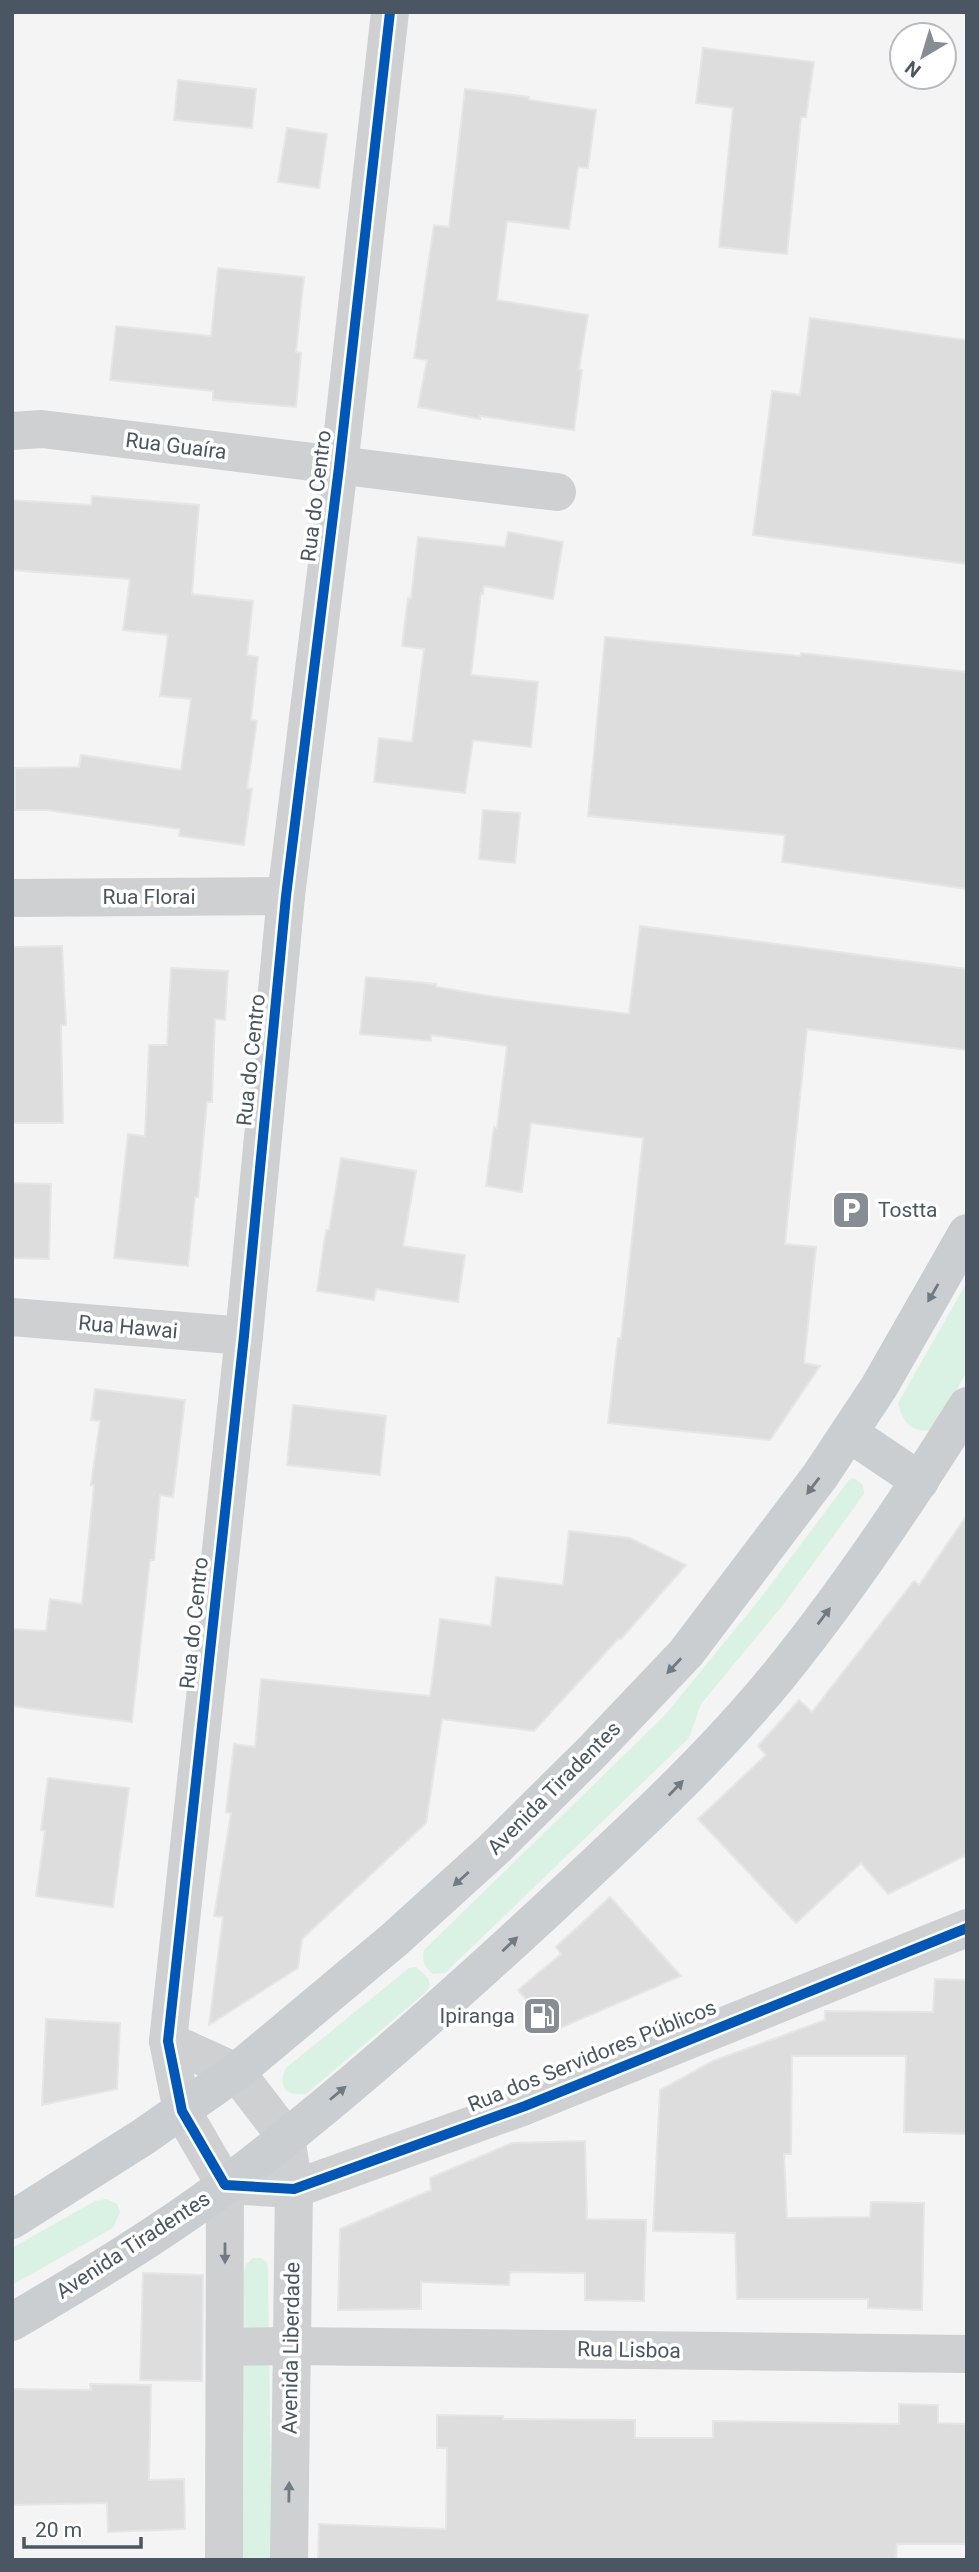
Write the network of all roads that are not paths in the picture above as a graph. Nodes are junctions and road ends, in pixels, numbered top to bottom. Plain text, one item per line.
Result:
1 (382, 13) edge
2 (12, 431) edge
3 (339, 467) junction
4 (557, 492) dead end
5 (286, 896) junction
6 (12, 898) edge
7 (967, 1233) edge
8 (12, 1317) edge
9 (244, 1336) junction
10 (967, 1406) edge
11 (849, 1433) junction
12 (920, 1481) junction
13 (967, 1928) edge
14 (168, 2041) junction
15 (236, 2072) junction
16 (182, 2111) junction
17 (286, 2137) junction
18 (225, 2185) junction
19 (294, 2189) junction
20 (12, 2220) edge
21 (12, 2322) edge
22 (291, 2346) junction
23 (225, 2347) junction
24 (967, 2354) edge
25 (224, 2560) edge
26 (289, 2560) edge

1 - 3 street, Rua do Centro
2 - 3 street, Rua Guaíra
3 - 4 street, Rua Guaíra
3 - 5 street, Rua do Centro
5 - 6 street, Rua Florai
5 - 9 street, Rua do Centro
7 -> 11 main road, Avenida Tiradentes
8 - 9 street, Rua Hawai
9 - 14 street, Rua do Centro
10 - 12 main road, Avenida Tiradentes
11 - 12 main road
11 -> 15 main road, Avenida Tiradentes
17 -> 12 main road, Avenida Tiradentes
13 - 19 street, Rua dos Servidores Públicos
14 - 15 street
14 - 16 street, Rua do Centro
15 - 16 main road, Avenida Tiradentes
15 - 17 street
16 - 18 street, Rua do Centro
16 - 20 main road, Avenida Tiradentes
17 - 18 main road, Avenida Tiradentes
17 - 19 street, Avenida Liberdade
18 - 19 street, Rua dos Servidores Públicos
18 - 21 main road, Avenida Tiradentes
18 -> 23 street
19 - 22 street, Avenida Liberdade
22 - 23 street, Rua Lisboa
22 - 24 street, Rua Lisboa
26 -> 22 street, Avenida Liberdade
23 - 25 street

